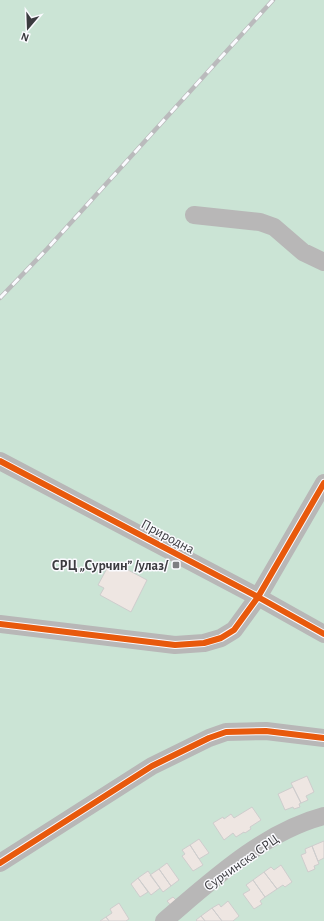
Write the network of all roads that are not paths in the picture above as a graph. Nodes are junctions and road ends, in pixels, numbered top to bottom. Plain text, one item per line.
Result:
1 (194, 215) dead end
2 (323, 259) edge
3 (0, 461) edge
4 (324, 482) edge
5 (258, 598) junction
6 (0, 624) edge
7 (324, 634) edge
8 (324, 738) edge
9 (324, 816) edge
10 (0, 863) edge
11 (164, 921) edge

1 - 2 street
3 - 5 street, Природна
4 - 5 street
5 - 6 street
5 - 7 street, Природна
8 - 10 street
9 - 11 street, Сурчинска СРЦ

